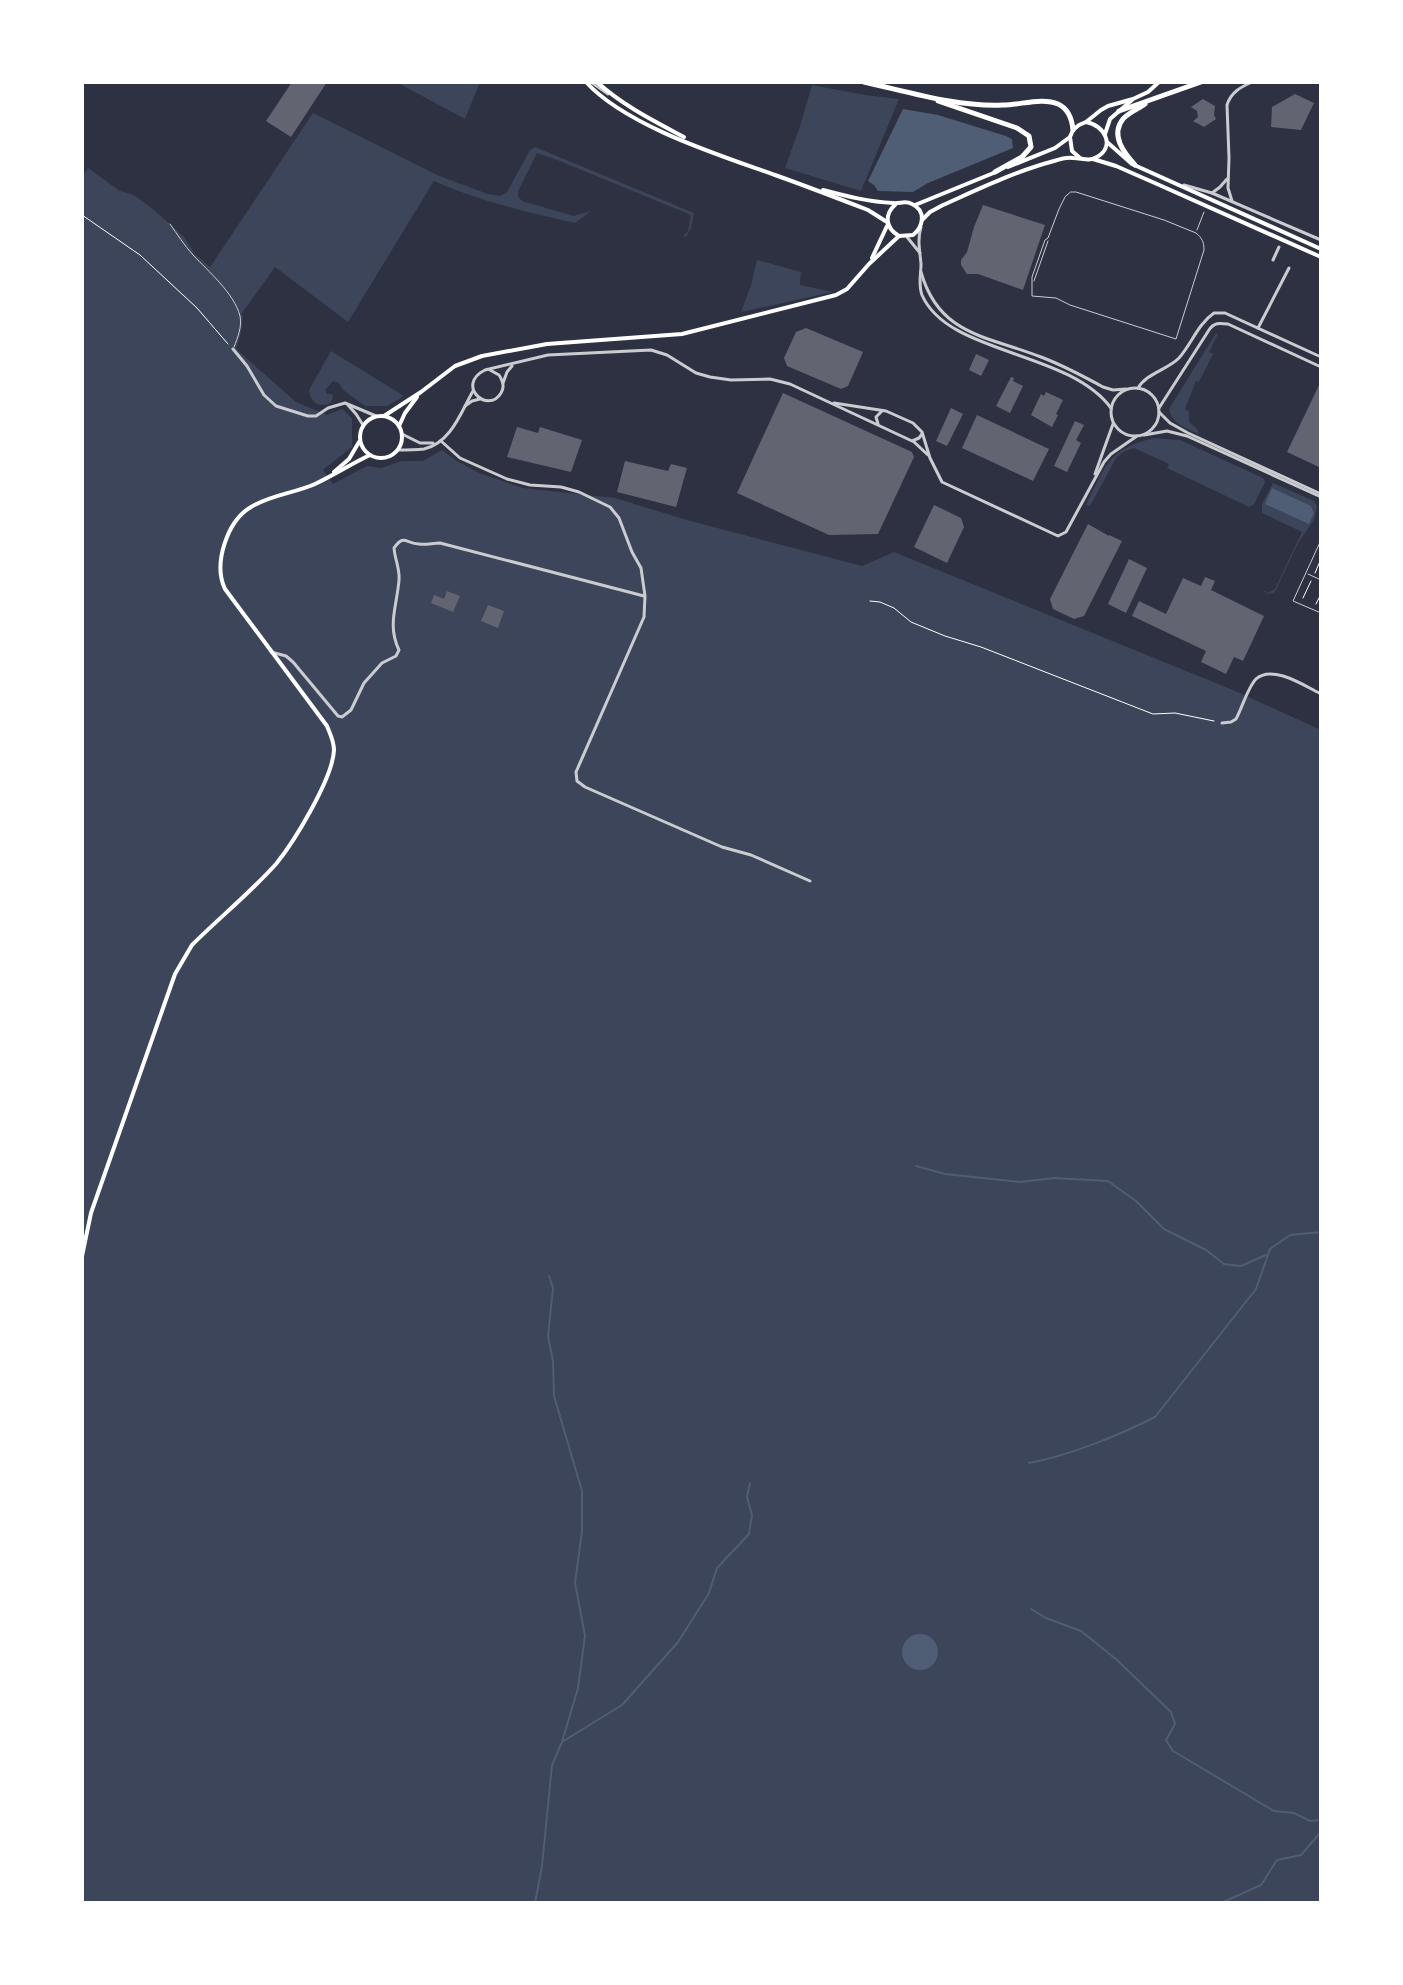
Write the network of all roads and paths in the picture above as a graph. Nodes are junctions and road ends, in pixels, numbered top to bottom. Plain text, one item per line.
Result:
1 (592, 82) edge
2 (864, 82) edge
3 (1159, 82) edge
4 (1201, 82) edge
5 (1252, 82) edge
6 (891, 88) junction
7 (1133, 99) junction
8 (1152, 100) junction
9 (1119, 111) junction
10 (1086, 122) junction
11 (1073, 130) junction
12 (1105, 134) junction
13 (1070, 137) junction
14 (1107, 142) junction
15 (711, 152) junction
16 (1084, 159) junction
17 (1093, 159) junction
18 (1135, 165) junction
19 (995, 172) junction
20 (1229, 176) junction
21 (1175, 184) junction
22 (805, 185) junction
23 (1212, 193) junction
24 (1232, 201) junction
25 (896, 204) junction
26 (915, 205) junction
27 (1204, 212) dead end
28 (82, 215) edge
29 (922, 220) junction
30 (887, 223) junction
31 (170, 224) dead end
32 (921, 227) junction
33 (1196, 233) junction
34 (899, 236) junction
35 (907, 237) junction
36 (1321, 240) edge
37 (1279, 247) dead end
38 (1321, 249) edge
39 (920, 254) junction
40 (1321, 257) edge
41 (1273, 260) dead end
42 (869, 264) junction
43 (1289, 268) dead end
44 (921, 270) junction
45 (1258, 328) junction
46 (233, 349) junction
47 (1321, 357) edge
48 (516, 363) junction
49 (1321, 367) edge
50 (490, 370) junction
51 (503, 383) junction
52 (1138, 388) junction
53 (1126, 389) junction
54 (473, 391) junction
55 (421, 392) junction
56 (480, 399) junction
57 (345, 403) junction
58 (830, 403) junction
59 (1111, 408) junction
60 (462, 409) junction
61 (1159, 410) junction
62 (882, 411) junction
63 (376, 416) junction
64 (384, 416) junction
65 (1113, 423) junction
66 (363, 425) junction
67 (399, 426) junction
68 (879, 427) junction
69 (402, 434) junction
70 (922, 434) junction
71 (1144, 435) junction
72 (1137, 436) junction
73 (360, 440) junction
74 (912, 441) junction
75 (439, 442) junction
76 (397, 450) junction
77 (370, 455) junction
78 (930, 458) junction
79 (330, 476) junction
80 (1091, 485) junction
81 (1321, 496) edge
82 (1321, 540) edge
83 (1321, 559) edge
84 (1306, 573) junction
85 (1313, 577) junction
86 (1321, 580) edge
87 (1321, 594) edge
88 (645, 596) junction
89 (870, 601) dead end
90 (1300, 604) junction
91 (1314, 610) junction
92 (1321, 613) edge
93 (271, 652) junction
94 (1321, 694) edge
95 (1222, 723) joint
96 (810, 881) dead end
97 (82, 1256) edge

1 - 15 main road
1 - 15 main road
2 - 6 highway
3 - 7 main road
4 - 8 highway
5 - 20 street
6 - 11 highway
6 - 19 highway
7 - 9 main road
7 - 10 main road
8 - 9 highway
8 - 18 highway
9 - 12 main road
10 - 11 main road
10 - 12 main road
11 - 13 main road
12 - 14 main road
13 - 16 main road
13 - 19 main road
14 - 17 main road
14 - 18 main road
15 - 22 main road
16 - 17 main road
16 - 29 main road
17 - 40 main road
18 - 21 main road
19 - 26 main road
20 - 23 street
20 - 24 street
21 - 23 street
21 - 38 main road
22 - 25 main road
22 - 30 main road
23 - 24 street
24 - 36 street
25 - 26 main road
25 - 30 main road
26 - 29 main road
27 - 33 lane
28 - 46 path
29 - 32 main road
30 - 34 main road
30 - 42 main road
31 - 46 lane
32 - 35 main road
32 - 39 street
33 - 33 lane
34 - 35 main road
34 - 42 main road
35 - 39 street
37 - 41 street
39 - 44 street
42 - 55 main road
43 - 45 street
44 - 53 street
44 - 59 street
45 - 47 street
45 - 52 street
46 - 57 street
48 - 50 street
48 - 51 street
48 - 58 street
49 - 61 street
50 - 51 street
50 - 54 street
51 - 56 street
52 - 53 street
52 - 61 street
53 - 59 street
54 - 56 street
54 - 60 street
55 - 64 main road
55 - 67 main road
56 - 60 street
57 - 63 street
57 - 66 street
58 - 62 street
58 - 68 street
59 - 65 street
60 - 75 street
61 - 71 street
61 - 81 street
62 - 68 street
62 - 70 street
63 - 64 main road
63 - 66 main road
64 - 67 main road
65 - 72 street
65 - 80 street
66 - 73 main road
67 - 69 main road
68 - 74 street
69 - 75 street
69 - 76 main road
70 - 74 street
70 - 78 street
71 - 72 street
71 - 81 street
72 - 80 street
73 - 77 main road
73 - 79 main road
74 - 78 street
75 - 76 street
75 - 88 street
76 - 77 main road
77 - 79 main road
78 - 80 street
79 - 93 main road
82 - 84 lane
83 - 85 path
84 - 85 lane
84 - 90 lane
85 - 86 lane
85 - 90 path
87 - 91 path
88 - 93 street
88 - 96 street
89 - 95 path
90 - 91 lane
91 - 92 lane
93 - 97 main road
94 - 95 street

